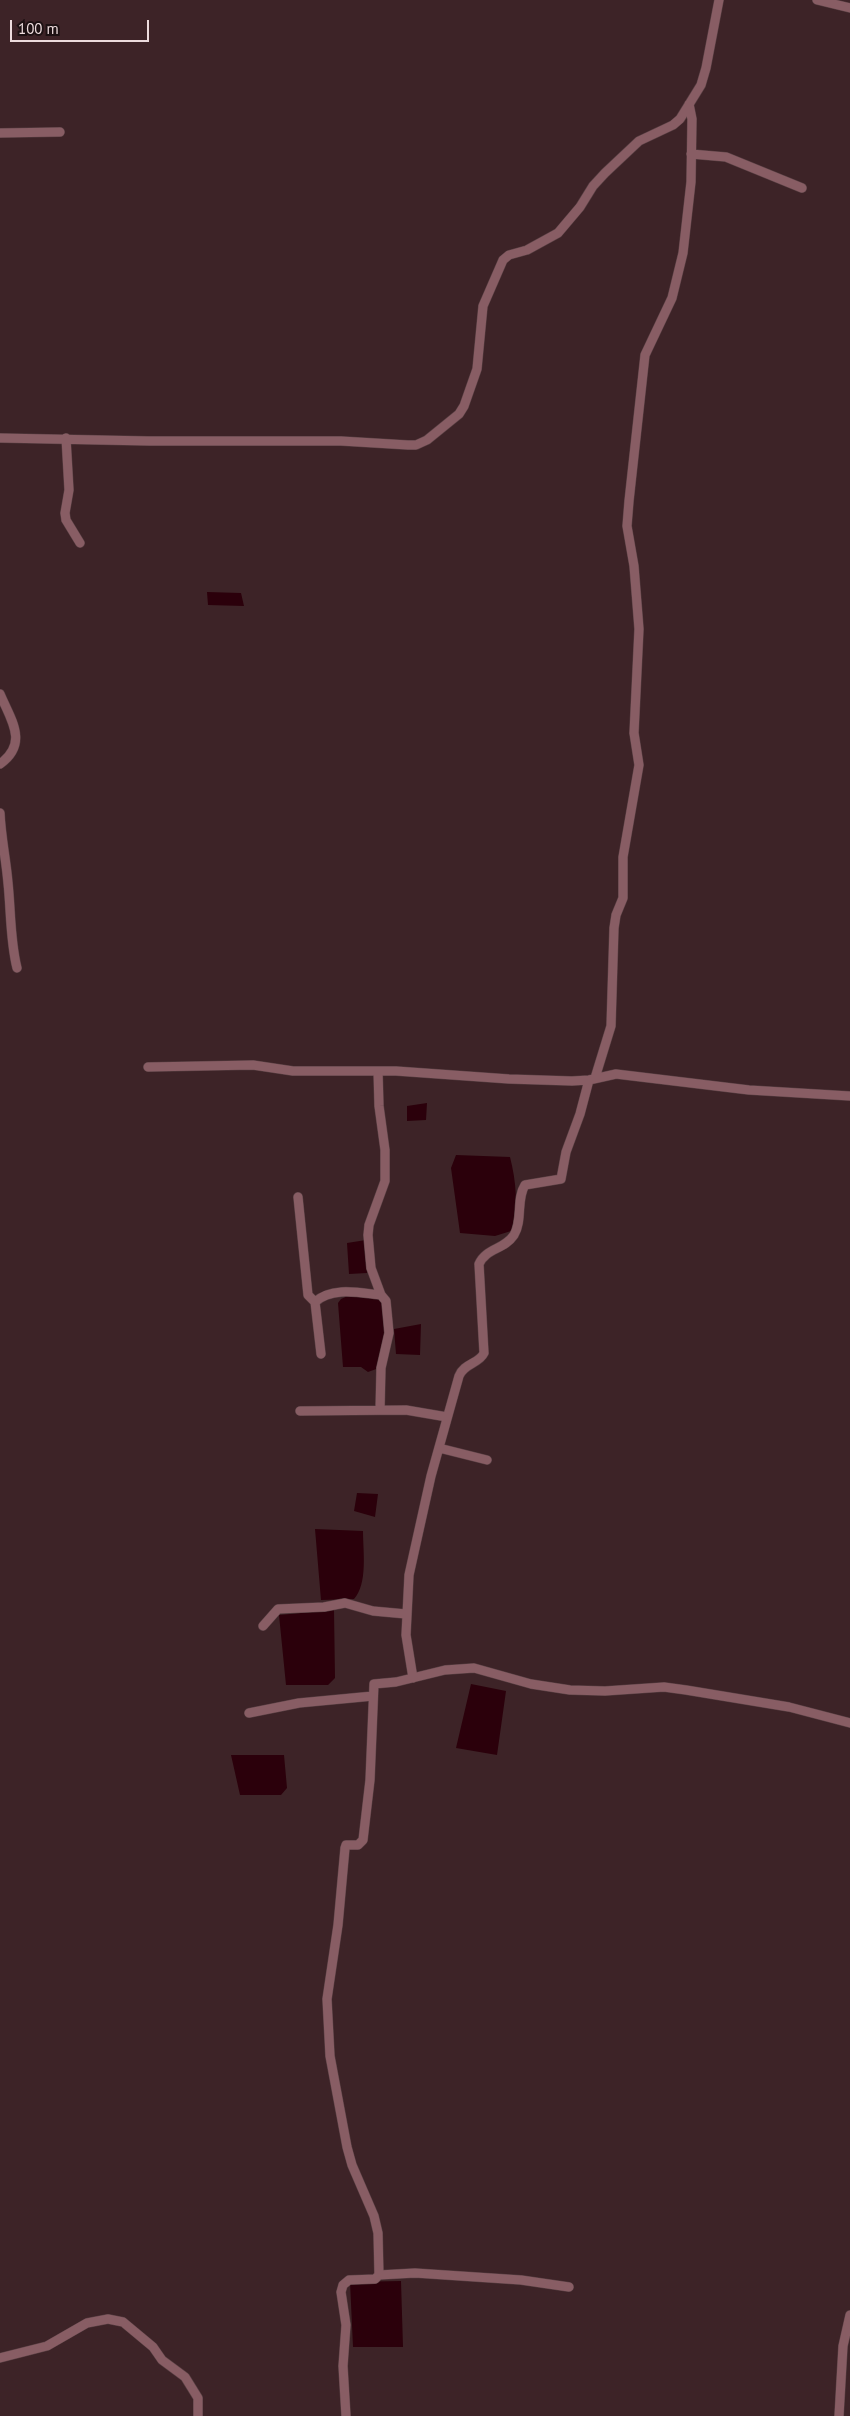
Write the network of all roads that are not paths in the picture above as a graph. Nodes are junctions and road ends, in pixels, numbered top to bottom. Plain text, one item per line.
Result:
1 (719, 0) edge
2 (817, 0) edge
3 (850, 8) edge
4 (689, 104) junction
5 (60, 132) dead end
6 (0, 133) edge
7 (691, 154) junction
8 (802, 188) dead end
9 (0, 438) edge
10 (66, 438) junction
11 (80, 543) dead end
12 (0, 694) edge
13 (0, 764) edge
14 (0, 813) edge
15 (17, 968) dead end
16 (148, 1067) dead end
17 (378, 1071) junction
18 (592, 1079) junction
19 (850, 1096) edge
20 (298, 1197) dead end
21 (381, 1295) junction
22 (315, 1302) junction
23 (321, 1354) dead end
24 (380, 1410) junction
25 (300, 1411) dead end
26 (447, 1417) junction
27 (439, 1448) junction
28 (487, 1460) dead end
29 (406, 1614) junction
30 (263, 1626) dead end
31 (413, 1678) junction
32 (373, 1696) junction
33 (249, 1714) dead end
34 (850, 1723) edge
35 (379, 2275) junction
36 (569, 2287) dead end
37 (850, 2315) edge
38 (0, 2358) edge
39 (198, 2416) edge
40 (346, 2416) edge
41 (839, 2416) edge

1 - 4 street
2 - 3 street
4 - 7 street
4 - 10 street
5 - 6 street
7 - 8 street
7 - 18 street
9 - 10 street
10 - 11 street
12 - 13 street
14 - 15 street
16 - 17 street
17 - 18 street
17 - 21 street
18 - 19 street
18 - 26 street
20 - 22 street
21 - 22 street
21 - 24 street
22 - 23 street
24 - 25 street
24 - 26 street
26 - 27 street
27 - 28 street
27 - 29 street
29 - 30 street
29 - 31 street
31 - 32 street
31 - 34 street
32 - 33 street
32 - 35 street
35 - 36 street
35 - 40 street
37 - 41 street
38 - 39 street

